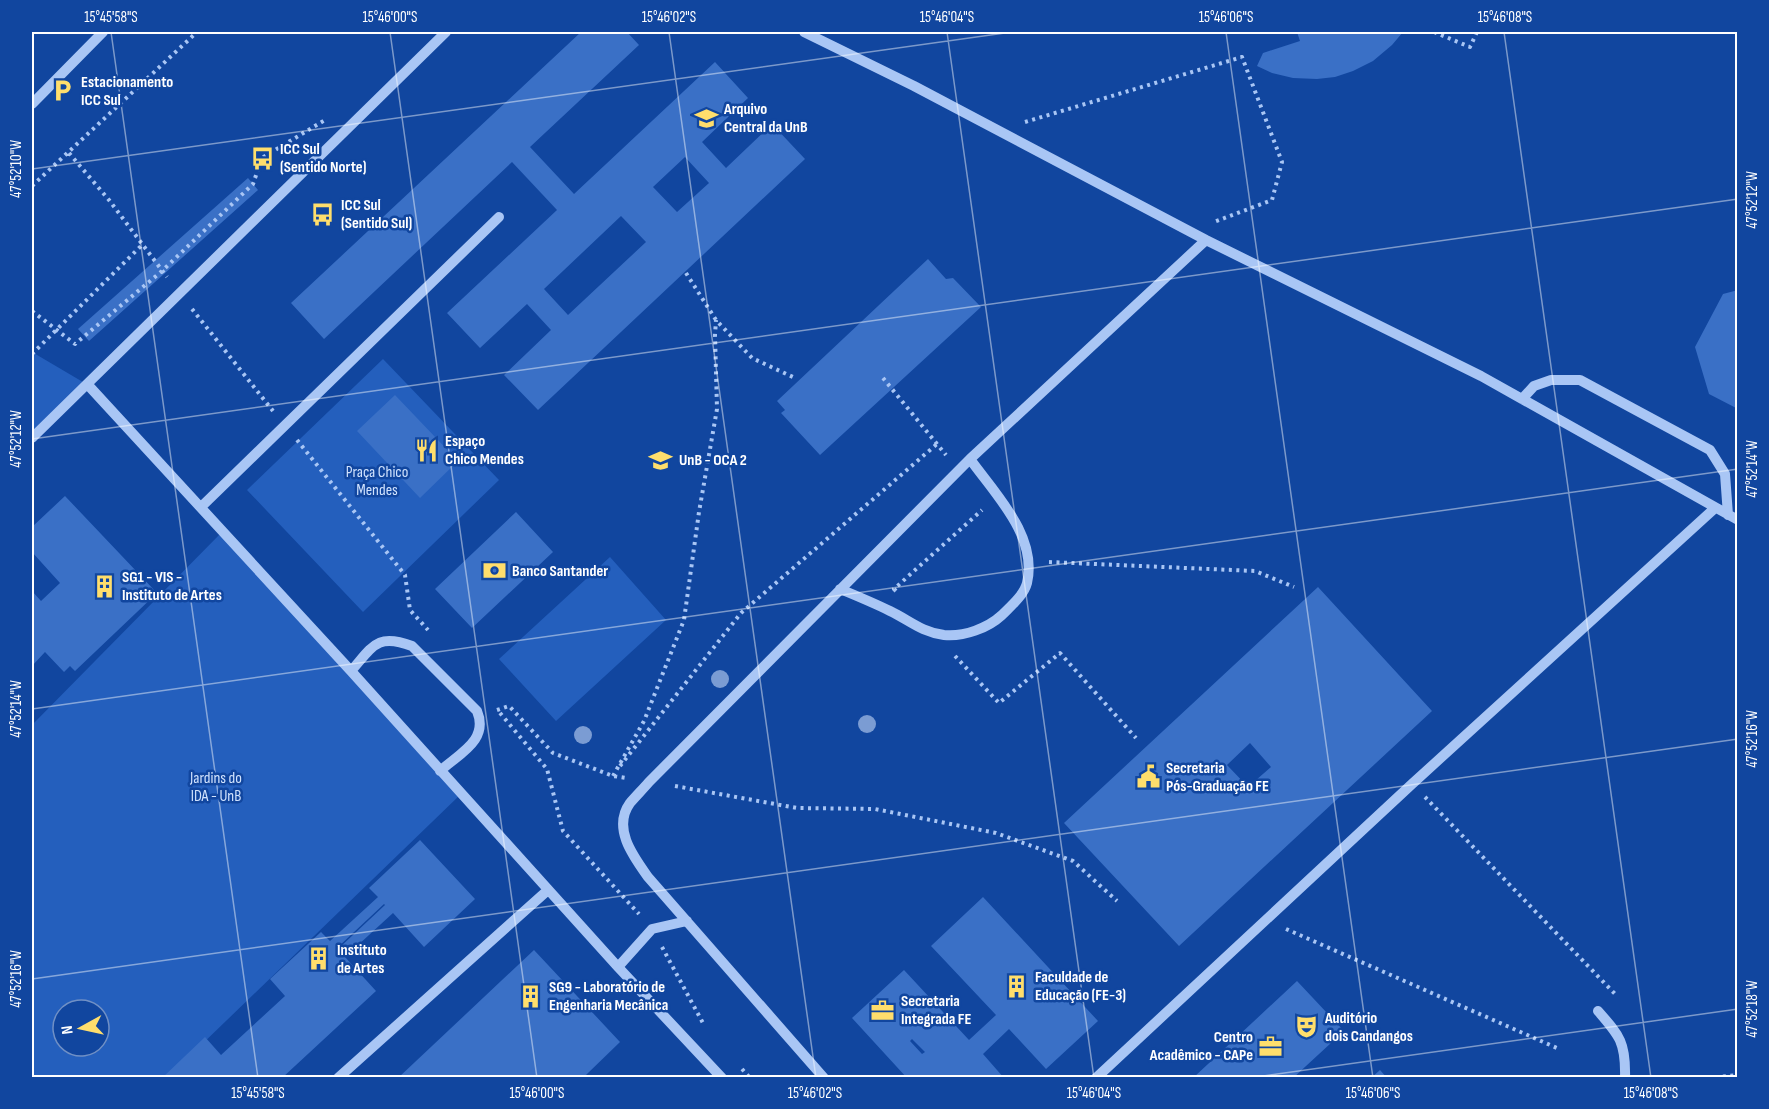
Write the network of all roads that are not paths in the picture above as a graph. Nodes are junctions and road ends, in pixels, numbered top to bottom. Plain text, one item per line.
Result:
1 (103, 32) edge
2 (446, 32) edge
3 (804, 32) edge
4 (32, 104) edge
5 (500, 218) dead end
6 (1206, 240) junction
7 (88, 385) junction
8 (1521, 399) junction
9 (32, 438) edge
10 (970, 459) junction
11 (201, 507) junction
12 (1715, 508) junction
13 (1733, 517) edge
14 (840, 589) junction
15 (351, 670) junction
16 (440, 771) junction
17 (548, 890) junction
18 (687, 921) junction
19 (618, 967) junction
20 (1598, 1011) dead end
21 (716, 1075) edge
22 (338, 1077) edge
23 (824, 1077) edge
24 (1096, 1077) edge
25 (1625, 1077) edge

1 - 4 street
2 - 7 street
3 - 6 street
5 - 11 street
6 - 8 street
6 - 10 street
7 - 9 street
7 - 11 street
8 - 12 street
8 - 13 street
10 - 14 street
10 - 14 street
11 - 15 street
12 - 13 street
12 - 24 street
14 - 18 street
15 - 16 street
15 - 16 street
16 - 17 street
17 - 19 street
17 - 22 street
18 - 19 street
18 - 23 street
19 - 21 street
20 - 25 street

